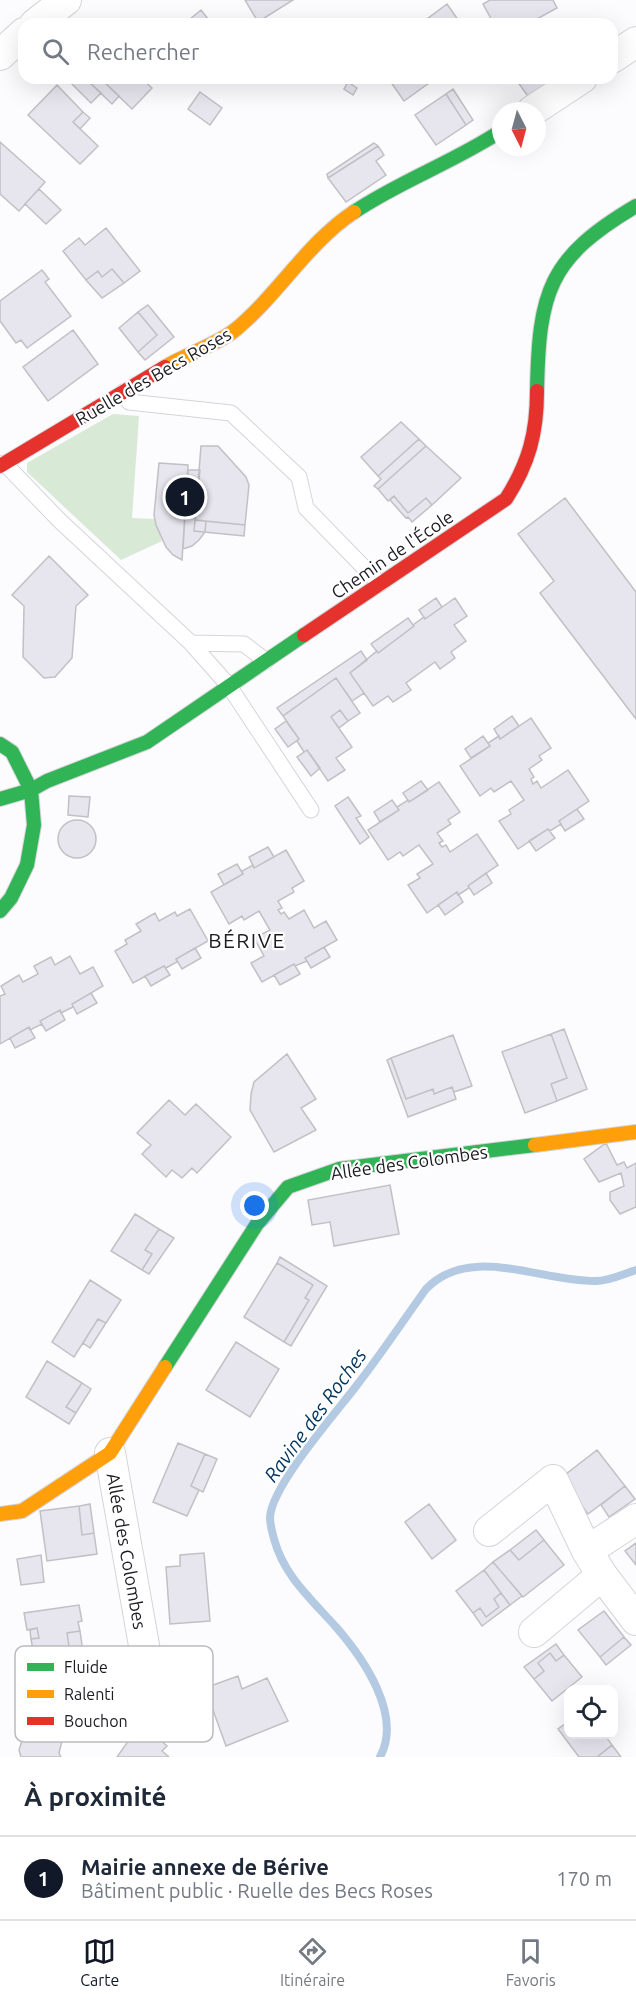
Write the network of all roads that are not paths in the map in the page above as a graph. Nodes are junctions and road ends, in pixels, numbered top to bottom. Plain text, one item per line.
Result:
1 (66, 0) edge
2 (43, 18) edge
3 (18, 38) edge
4 (636, 42) edge
5 (618, 54) edge
6 (0, 55) edge
7 (573, 84) edge
8 (546, 102) edge
9 (492, 137) edge
10 (636, 206) edge
11 (123, 391) junction
12 (2, 464) edge
13 (380, 584) junction
14 (191, 643) junction
15 (266, 662) junction
16 (229, 686) junction
17 (0, 744) edge
18 (31, 790) junction
19 (0, 799) edge
20 (311, 810) dead end
21 (0, 910) edge
22 (636, 1132) edge
23 (110, 1453) junction
24 (0, 1514) edge
25 (636, 1520) edge
26 (489, 1531) dead end
27 (595, 1563) junction
28 (636, 1620) edge
29 (534, 1632) dead end
30 (144, 1646) edge

1 - 2 street
3 - 6 street
4 - 5 street
7 - 8 street
9 - 11 street, Ruelle des Becs Roses
10 - 13 street, Chemin de l'École
11 - 12 street, Ruelle des Becs Roses
11 - 13 lane
12 - 14 lane
13 - 15 street, Chemin de l'École
14 - 15 lane
14 - 16 lane
15 - 16 street, Chemin de l'École
16 - 18 street, Chemin de l'École
16 - 20 lane
17 - 18 street
18 - 19 street, Chemin de l'École
18 - 21 street
22 - 23 street, Allée des Colombes
23 - 24 street, Allée des Colombes
23 - 30 street, Allée des Colombes
25 - 27 street
26 - 27 street
27 - 28 street
27 - 29 street

